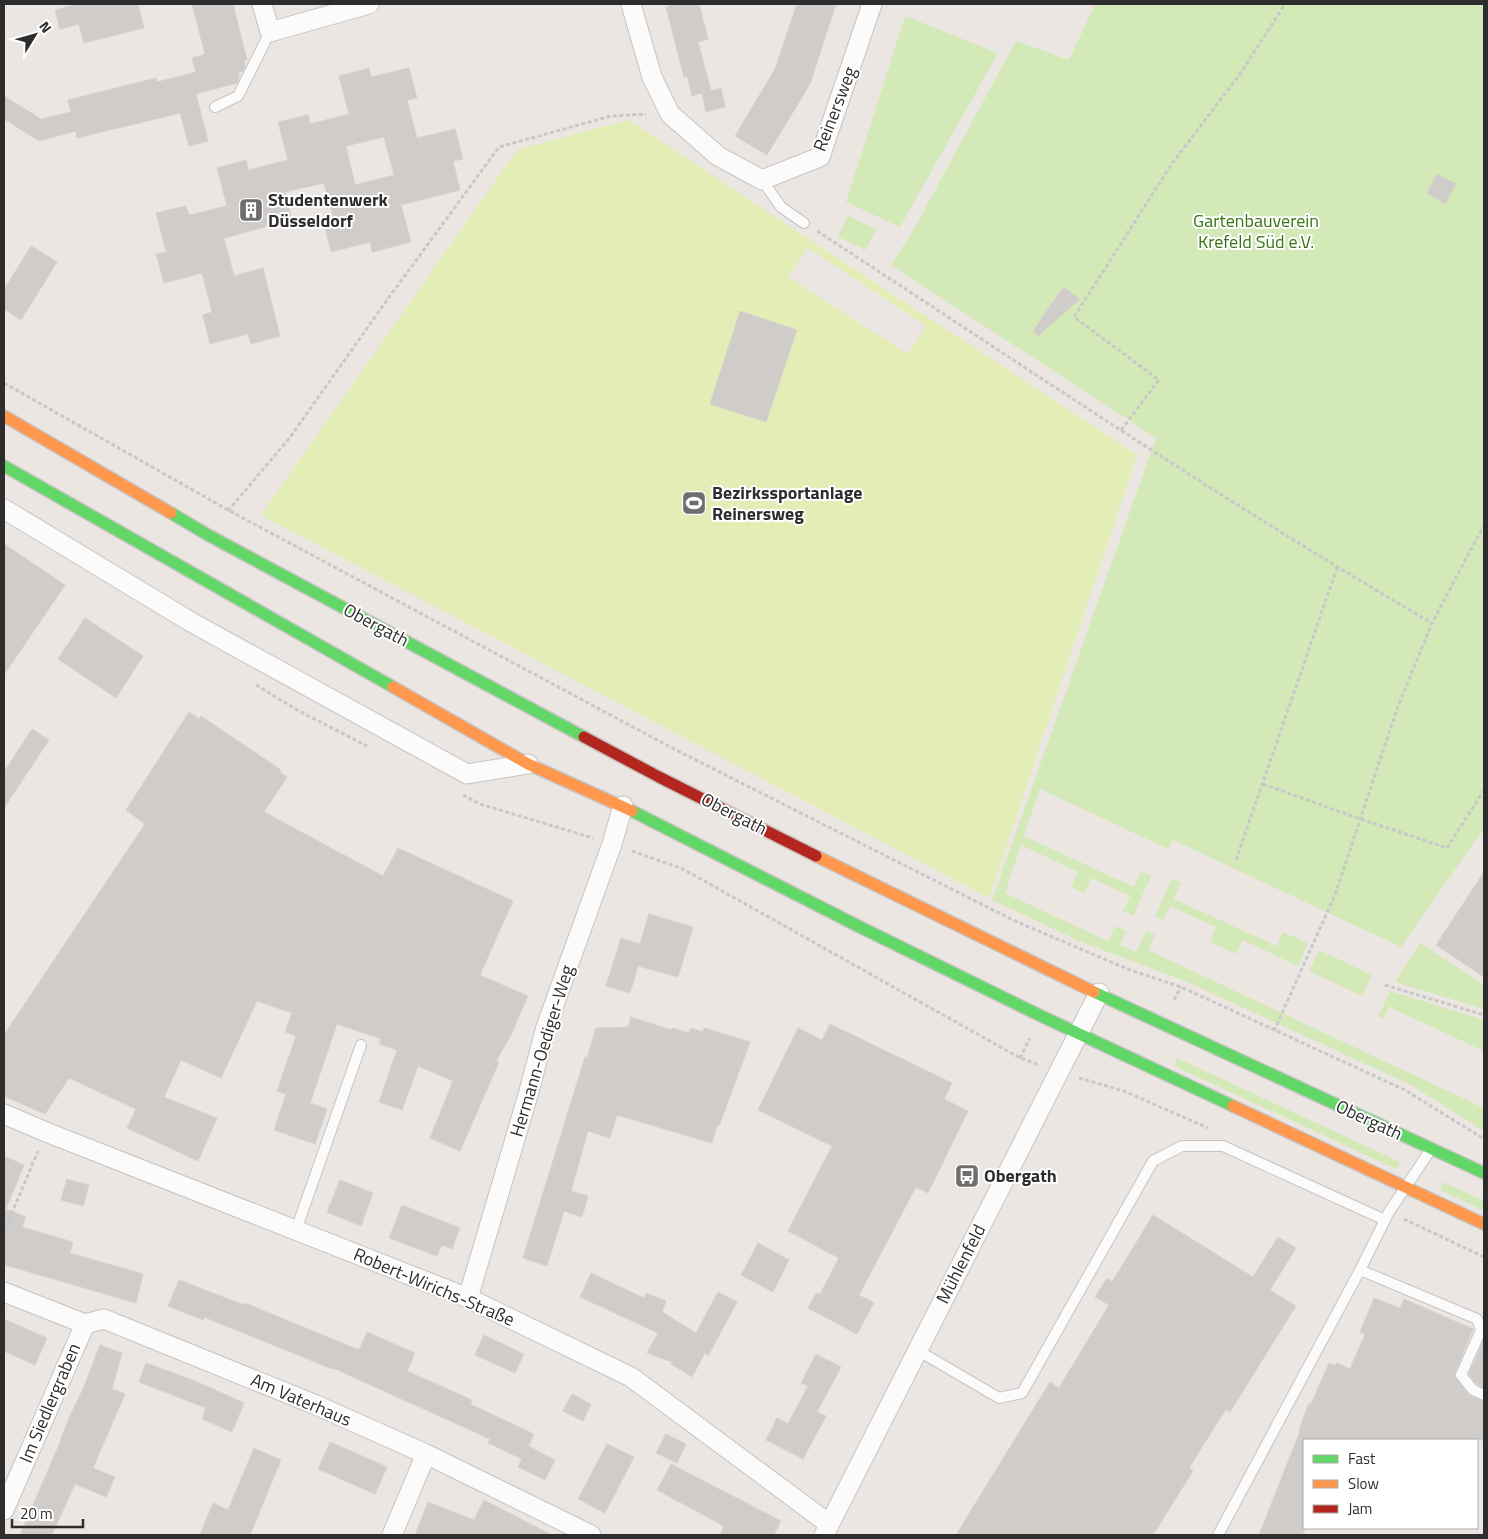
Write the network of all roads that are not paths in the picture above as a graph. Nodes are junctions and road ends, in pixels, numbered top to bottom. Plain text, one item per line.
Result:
1 (262, 4) edge
2 (369, 4) edge
3 (631, 4) edge
4 (872, 4) edge
5 (270, 32) junction
6 (215, 107) dead end
7 (762, 180) junction
8 (804, 223) road end
9 (4, 416) edge
10 (4, 466) edge
11 (4, 509) edge
12 (528, 764) junction
13 (623, 806) junction
14 (1099, 993) junction
15 (1079, 1034) junction
16 (361, 1045) dead end
17 (4, 1114) edge
18 (1431, 1148) junction
19 (1484, 1173) edge
20 (1405, 1187) junction
21 (1385, 1220) junction
22 (1484, 1224) edge
23 (296, 1230) junction
24 (1360, 1270) junction
25 (4, 1292) edge
26 (468, 1298) junction
27 (85, 1324) junction
28 (917, 1350) junction
29 (1484, 1395) edge
30 (426, 1454) junction
31 (4, 1510) edge
32 (826, 1530) edge
33 (392, 1535) edge
34 (591, 1535) edge
35 (1218, 1535) edge

1 - 5 street
2 - 5 street
3 - 7 street
4 - 7 street, Reinersweg
5 - 6 lane
7 - 8 lane
9 - 14 main road, Obergath
10 - 12 main road
11 - 12 street
12 - 13 main road
13 - 15 main road
13 - 26 street, Hermann-Oediger-Weg
14 - 15 street, Mühlenfeld
14 - 18 main road, Obergath
15 - 20 main road
15 - 28 street, Mühlenfeld
16 - 23 lane
17 - 23 street, Robert-Wirichs-Straße
18 - 19 main road, Obergath
18 - 20 lane
20 - 21 lane
20 - 22 main road
21 - 24 lane
21 - 28 lane
23 - 26 street, Robert-Wirichs-Straße
24 - 29 lane
24 - 35 lane
25 - 27 street, Am Vaterhaus
26 - 32 street, Robert-Wirichs-Straße
27 - 30 street, Am Vaterhaus
27 - 31 street, Im Siedlergraben
28 - 32 street, Mühlenfeld
30 - 33 street
30 - 34 street, Am Vaterhaus

